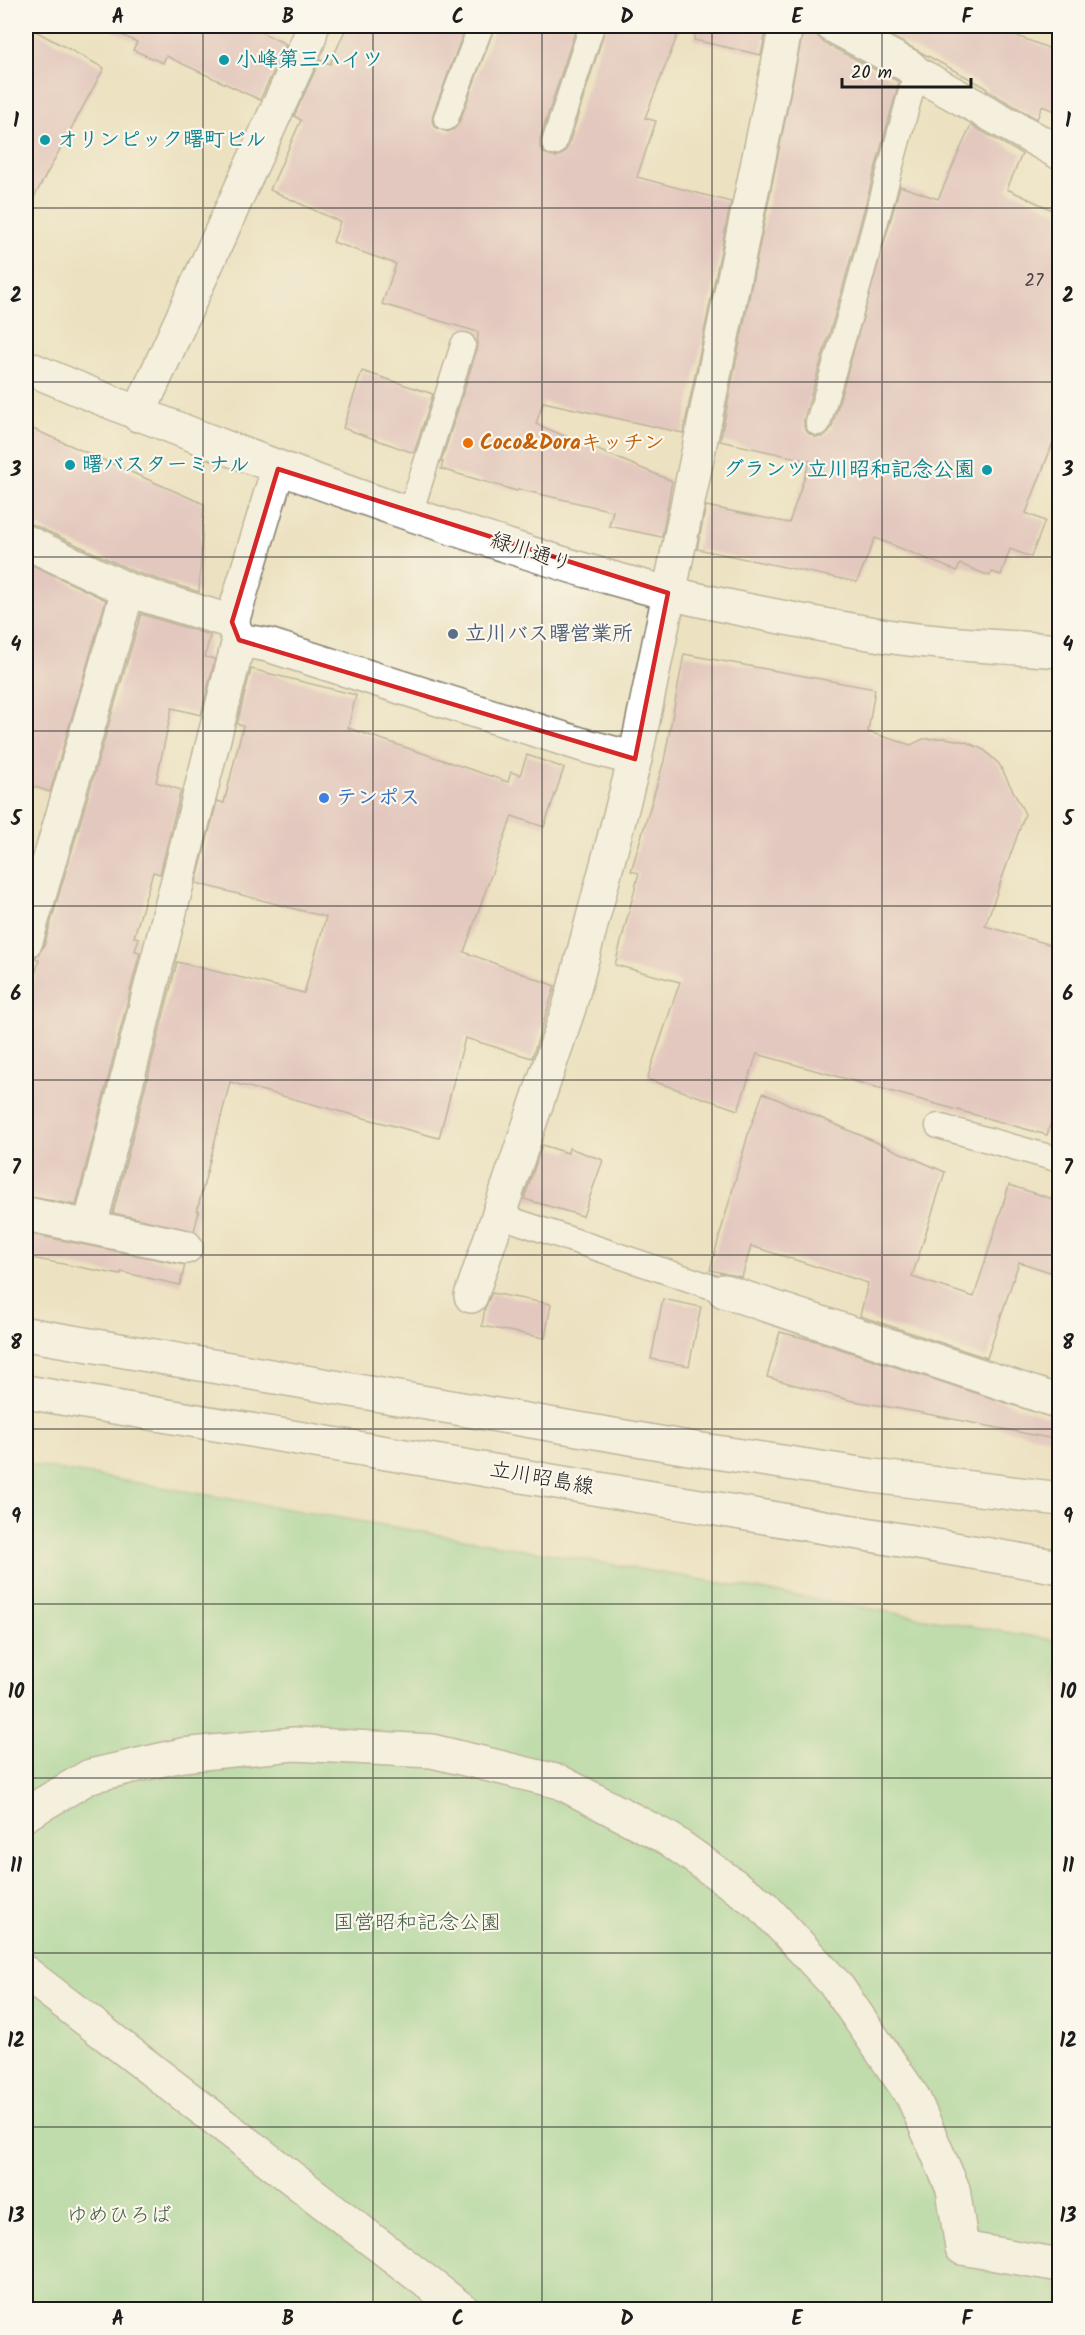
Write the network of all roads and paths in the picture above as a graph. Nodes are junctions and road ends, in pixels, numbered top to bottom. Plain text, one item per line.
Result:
1 (312, 26) edge
2 (481, 26) edge
3 (592, 26) edge
4 (786, 26) edge
5 (833, 26) edge
6 (916, 73) junction
7 (446, 118) dead end
8 (554, 143) dead end
9 (1059, 153) edge
10 (463, 345) dead end
11 (26, 367) edge
12 (138, 415) junction
13 (818, 423) dead end
14 (278, 469) junction
15 (410, 514) junction
16 (26, 542) edge
17 (128, 590) junction
18 (668, 593) junction
19 (235, 631) junction
20 (1059, 651) edge
21 (635, 759) junction
22 (26, 941) edge
23 (939, 1125) dead end
24 (1059, 1160) edge
25 (500, 1213) junction
26 (26, 1214) edge
27 (90, 1226) junction
28 (186, 1247) dead end
29 (724, 1291) joint
30 (471, 1296) dead end
31 (26, 1334) edge
32 (26, 1392) edge
33 (1059, 1402) edge
34 (1059, 1499) edge
35 (1059, 1567) edge
36 (26, 1815) edge
37 (26, 1973) edge
38 (1059, 2265) edge
39 (463, 2310) edge

1 - 12 street
2 - 7 lane
3 - 8 lane
4 - 18 street
5 - 6 street
6 - 9 street
6 - 13 lane
10 - 15 lane
11 - 12 street, 緑川通り
12 - 14 street, 緑川通り
14 - 15 street, 緑川通り
14 - 19 street
15 - 18 street, 緑川通り
16 - 17 street
17 - 19 street
17 - 22 street
18 - 20 street, 緑川通り
18 - 21 street
19 - 21 street
19 - 27 street
21 - 25 street
23 - 24 lane
25 - 29 lane
25 - 30 street
26 - 27 street
27 - 28 street
29 - 33 street
31 - 34 street
32 - 35 street, 立川昭島線
36 - 38 street
37 - 39 street

